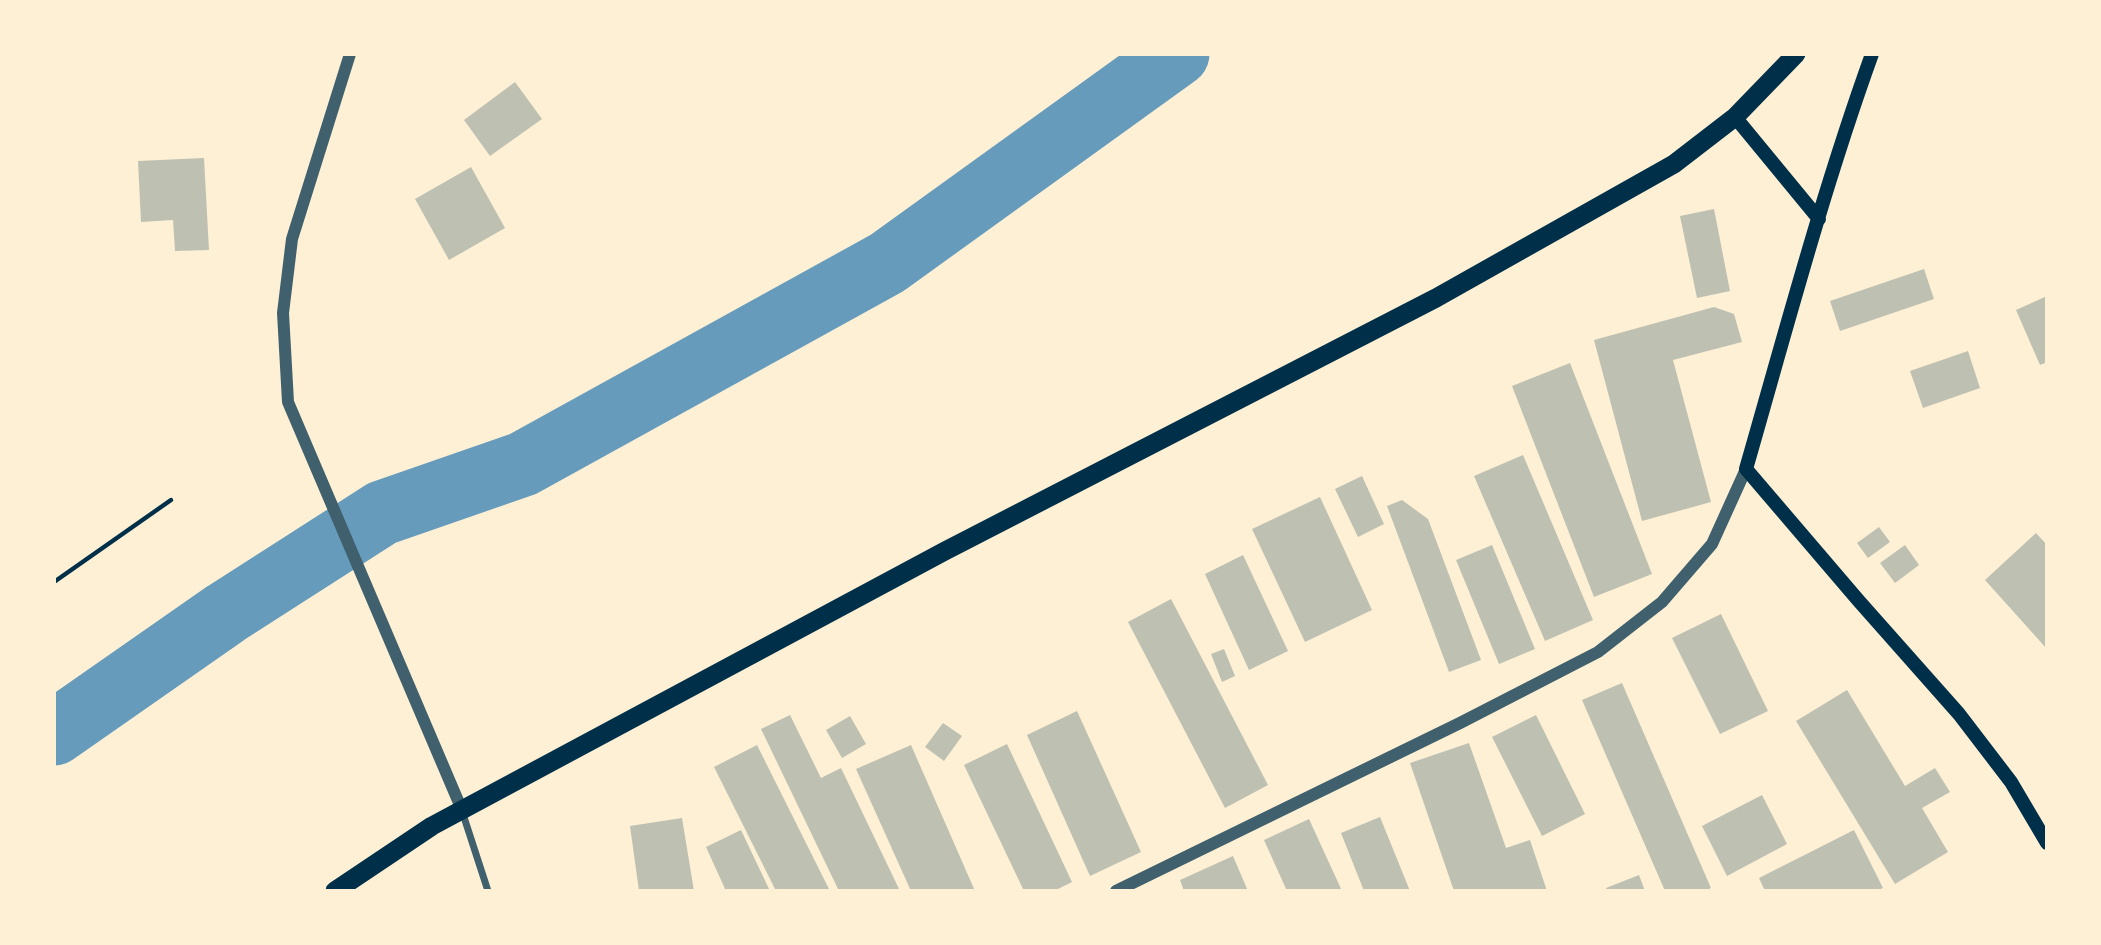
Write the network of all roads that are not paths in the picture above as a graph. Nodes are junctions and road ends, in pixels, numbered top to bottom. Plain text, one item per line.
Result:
1 (350, 54) edge
2 (1797, 54) edge
3 (1872, 54) edge
4 (1735, 117) junction
5 (1819, 219) junction
6 (1746, 469) junction
7 (461, 810) junction
8 (2047, 843) edge
9 (335, 891) edge
10 (488, 891) edge
11 (1116, 891) edge

1 - 7 street
2 - 4 highway
3 - 5 main road
4 - 5 main road
4 - 7 highway
5 - 6 main road
6 - 8 main road
6 - 11 street
7 - 9 highway
7 - 10 street

